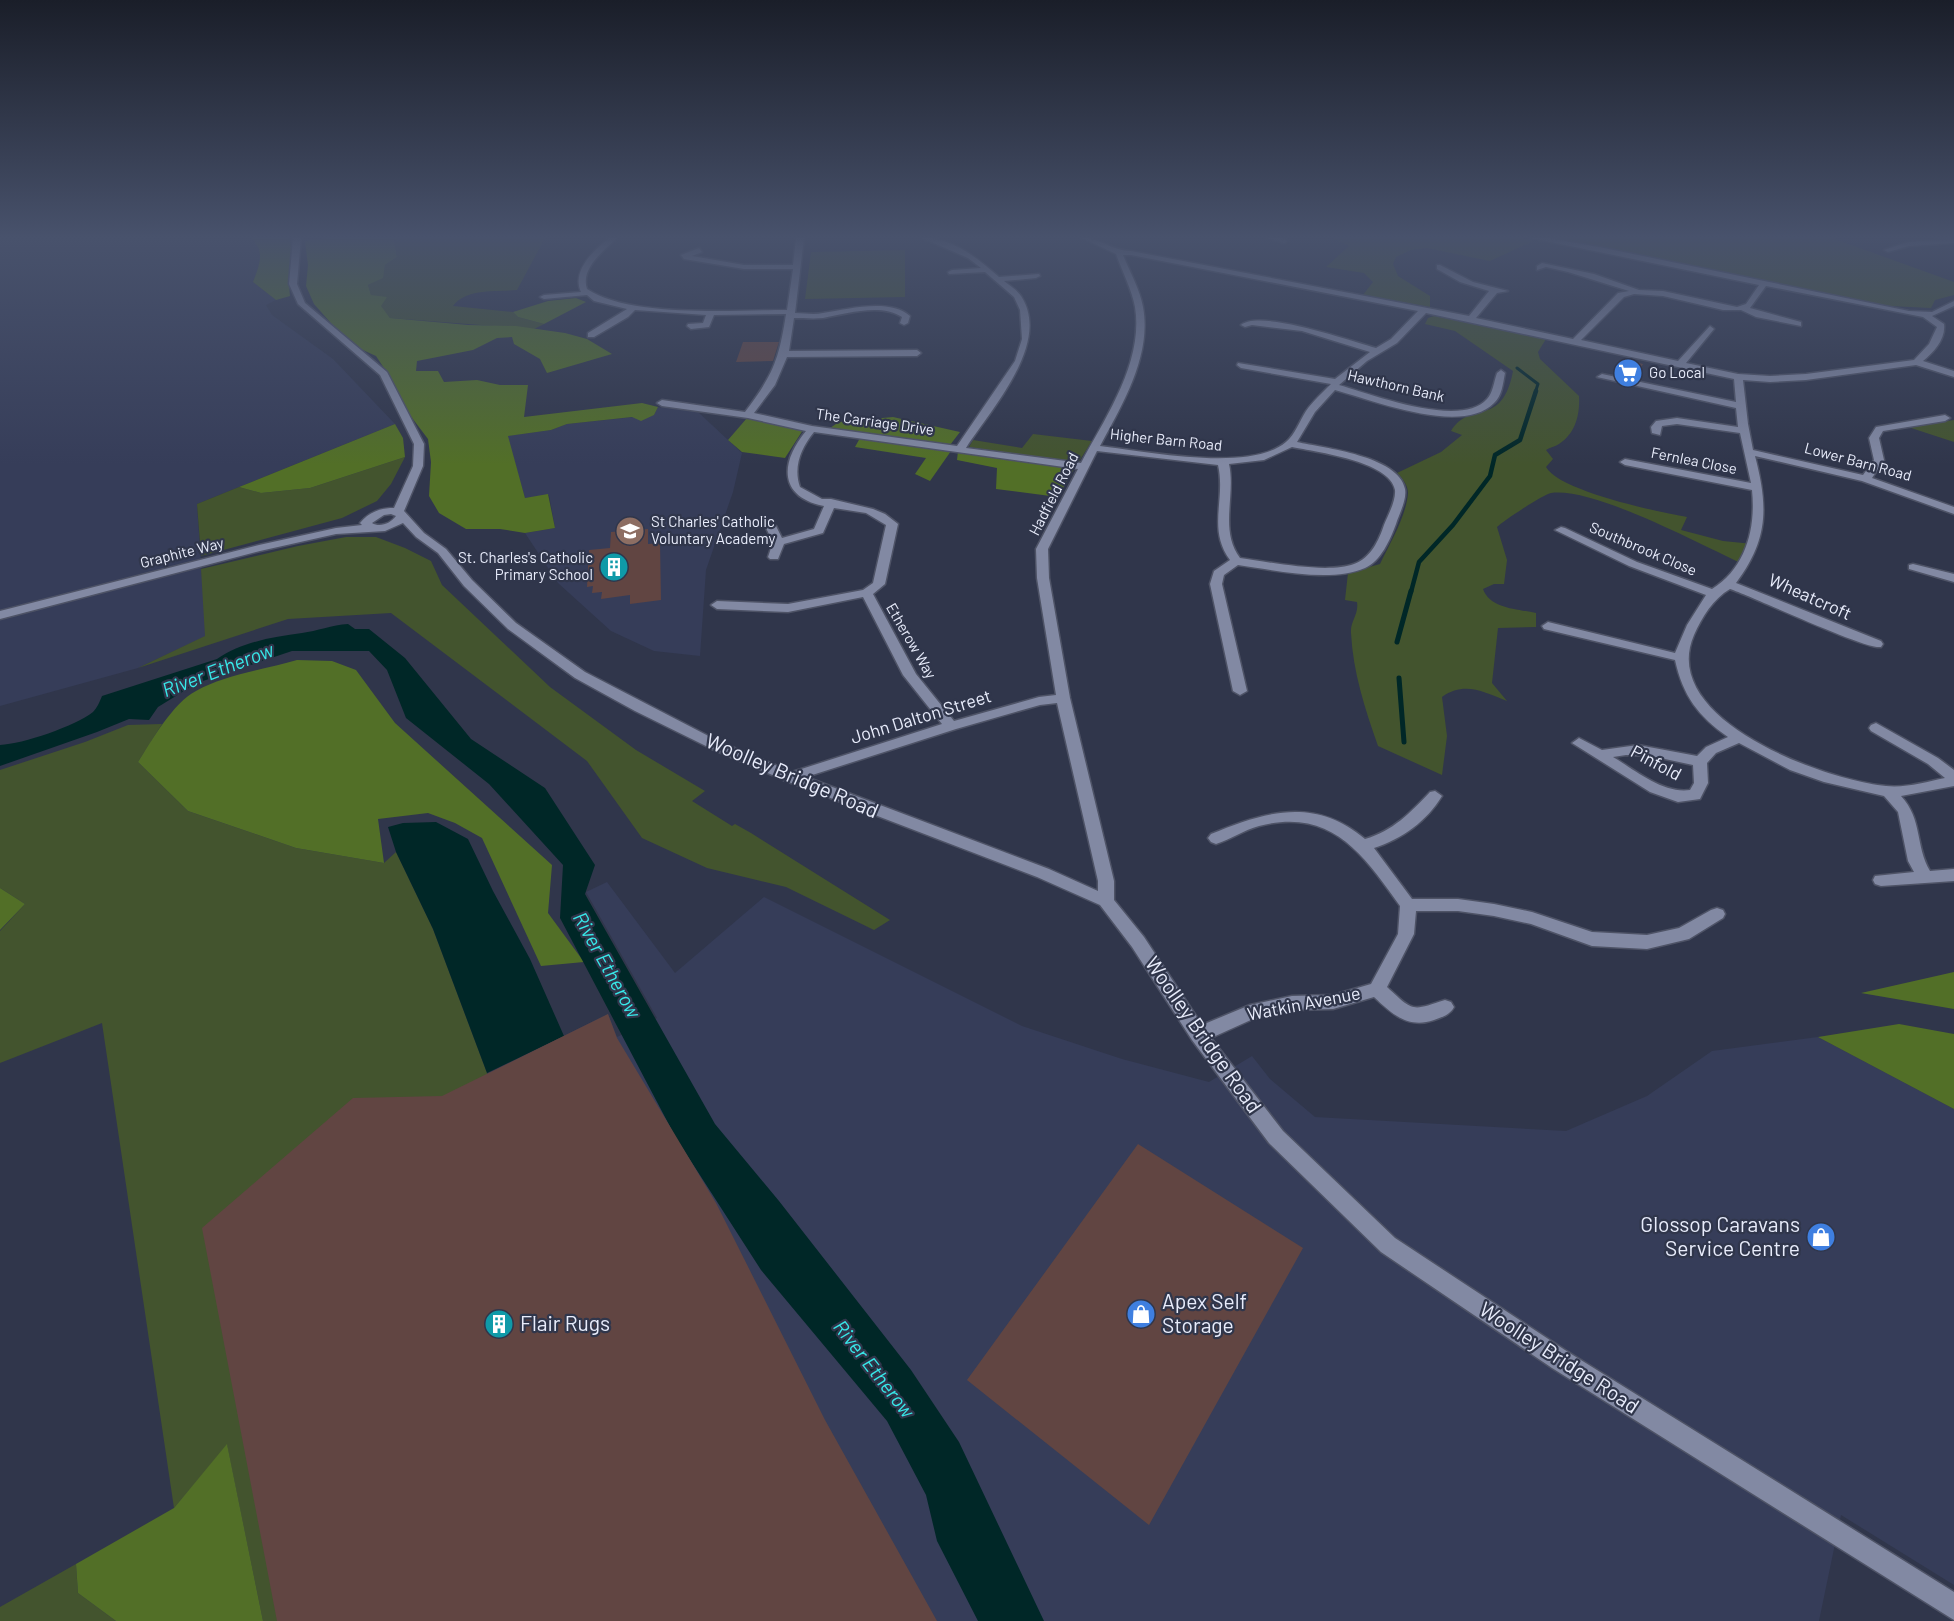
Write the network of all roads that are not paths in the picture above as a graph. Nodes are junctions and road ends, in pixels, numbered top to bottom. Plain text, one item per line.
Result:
1 (711, 313) edge
2 (313, 314) edge
3 (626, 314) edge
4 (762, 314) edge
5 (790, 314) junction
6 (830, 314) edge
7 (902, 314) edge
8 (1024, 314) edge
9 (1139, 314) edge
10 (1420, 314) edge
11 (1443, 314) edge
12 (1476, 314) edge
13 (1603, 314) edge
14 (1756, 314) edge
15 (1918, 314) edge
16 (1938, 314) edge
17 (1925, 315) junction
18 (1472, 319) junction
19 (904, 323) dead end
20 (1798, 324) dead end
21 (1245, 325) dead end
22 (691, 326) dead end
23 (1710, 329) dead end
24 (591, 336) dead end
25 (1575, 342) junction
26 (1377, 351) junction
27 (917, 353) dead end
28 (784, 354) junction
29 (1917, 362) junction
30 (1241, 364) dead end
31 (1681, 364) junction
32 (1501, 373) dead end
33 (1954, 374) edge
34 (1602, 377) dead end
35 (1738, 377) junction
36 (1335, 384) junction
37 (1634, 385) junction
38 (1630, 395) dead end
39 (662, 403) dead end
40 (1741, 406) junction
41 (748, 415) junction
42 (1945, 418) dead end
43 (812, 429) junction
44 (1744, 431) junction
45 (1657, 433) dead end
46 (1291, 444) junction
47 (1095, 448) junction
48 (960, 449) junction
49 (1751, 452) junction
50 (1223, 462) junction
51 (1625, 462) dead end
52 (1084, 467) junction
53 (1865, 479) junction
54 (408, 485) junction
55 (1758, 488) junction
56 (831, 502) junction
57 (1954, 511) edge
58 (382, 512) junction
59 (400, 514) junction
60 (371, 522) junction
61 (385, 528) junction
62 (772, 528) dead end
63 (1561, 530) dead end
64 (420, 535) junction
65 (779, 542) junction
66 (774, 557) dead end
67 (1236, 561) junction
68 (1912, 567) dead end
69 (1954, 578) edge
70 (1728, 584) junction
71 (867, 594) junction
72 (1714, 594) junction
73 (717, 605) dead end
74 (0, 615) edge
75 (1548, 626) dead end
76 (1877, 644) dead end
77 (1681, 658) junction
78 (1240, 691) dead end
79 (1063, 698) junction
80 (951, 726) junction
81 (1876, 728) dead end
82 (1738, 738) junction
83 (1579, 742) dead end
84 (1602, 755) junction
85 (1700, 762) junction
86 (791, 777) junction
87 (1954, 779) edge
88 (1888, 791) junction
89 (1435, 796) dead end
90 (1216, 838) dead end
91 (1363, 845) junction
92 (1954, 875) edge
93 (1926, 878) junction
94 (1881, 880) dead end
95 (1106, 901) junction
96 (1408, 905) junction
97 (1717, 914) dead end
98 (1377, 989) junction
99 (1445, 1007) dead end
100 (1198, 1035) junction
101 (1954, 1607) edge

1 - 22 street
2 - 54 street
3 - 24 street
4 - 5 street
5 - 6 street
5 - 28 street
7 - 19 street
8 - 48 street
9 - 47 street, Hadfield Road
10 - 26 street
11 - 18 street
12 - 18 street
13 - 25 street
14 - 20 street
15 - 17 street
16 - 17 street
17 - 29 street
18 - 25 street
21 - 26 street
23 - 31 street
25 - 31 street
26 - 36 street
27 - 28 street
28 - 41 street
29 - 33 street
29 - 35 street
30 - 36 street
31 - 35 street
32 - 36 street, Hawthorn Bank
34 - 37 street
35 - 40 street
36 - 46 street
37 - 38 street
37 - 40 street
39 - 41 street, The Carriage Drive
40 - 44 street
41 - 43 street, The Carriage Drive
42 - 53 street
43 - 48 street, The Carriage Drive
43 - 56 street, Etherow Way
44 - 45 street
44 - 49 street
46 - 50 street, Higher Barn Road
46 - 67 street
47 - 50 street, Higher Barn Road
47 - 52 street, Hadfield Road
48 - 52 street, The Carriage Drive
49 - 53 street, Lower Barn Road
49 - 55 street
50 - 67 street
51 - 55 street, Fernlea Close
52 - 79 street, Hadfield Road
53 - 57 street, Lower Barn Road
54 - 58 street
54 - 59 street
55 - 70 street
56 - 65 street
56 - 71 street, Etherow Way
58 - 59 street
58 - 60 street
59 - 61 street
59 - 64 street, Woolley Bridge Road
60 - 61 street, Woolley Bridge Road
60 - 74 street, Graphite Way
61 - 64 street, Woolley Bridge Road
62 - 65 street
63 - 72 street, Southbrook Close
64 - 86 street, Woolley Bridge Road
65 - 66 street
67 - 78 street
68 - 69 street
70 - 72 street
70 - 76 street, Wheatcroft
71 - 73 street
71 - 80 street, Etherow Way
72 - 77 street
75 - 77 street
77 - 82 street
79 - 80 street, John Dalton Street
79 - 95 street, Hadfield Road
80 - 86 street, John Dalton Street
81 - 87 street
82 - 85 street, Pinfold
82 - 88 street
83 - 84 street, Pinfold
84 - 85 street, Pinfold
84 - 85 street, Pinfold
86 - 95 street, Woolley Bridge Road
87 - 88 street
88 - 93 street
89 - 91 street
90 - 91 street
91 - 96 street
92 - 93 street
93 - 94 street
95 - 100 street, Woolley Bridge Road
96 - 97 street
96 - 98 street, Watkin Avenue
98 - 99 street, Watkin Avenue
98 - 100 street, Watkin Avenue
100 - 101 street, Woolley Bridge Road

